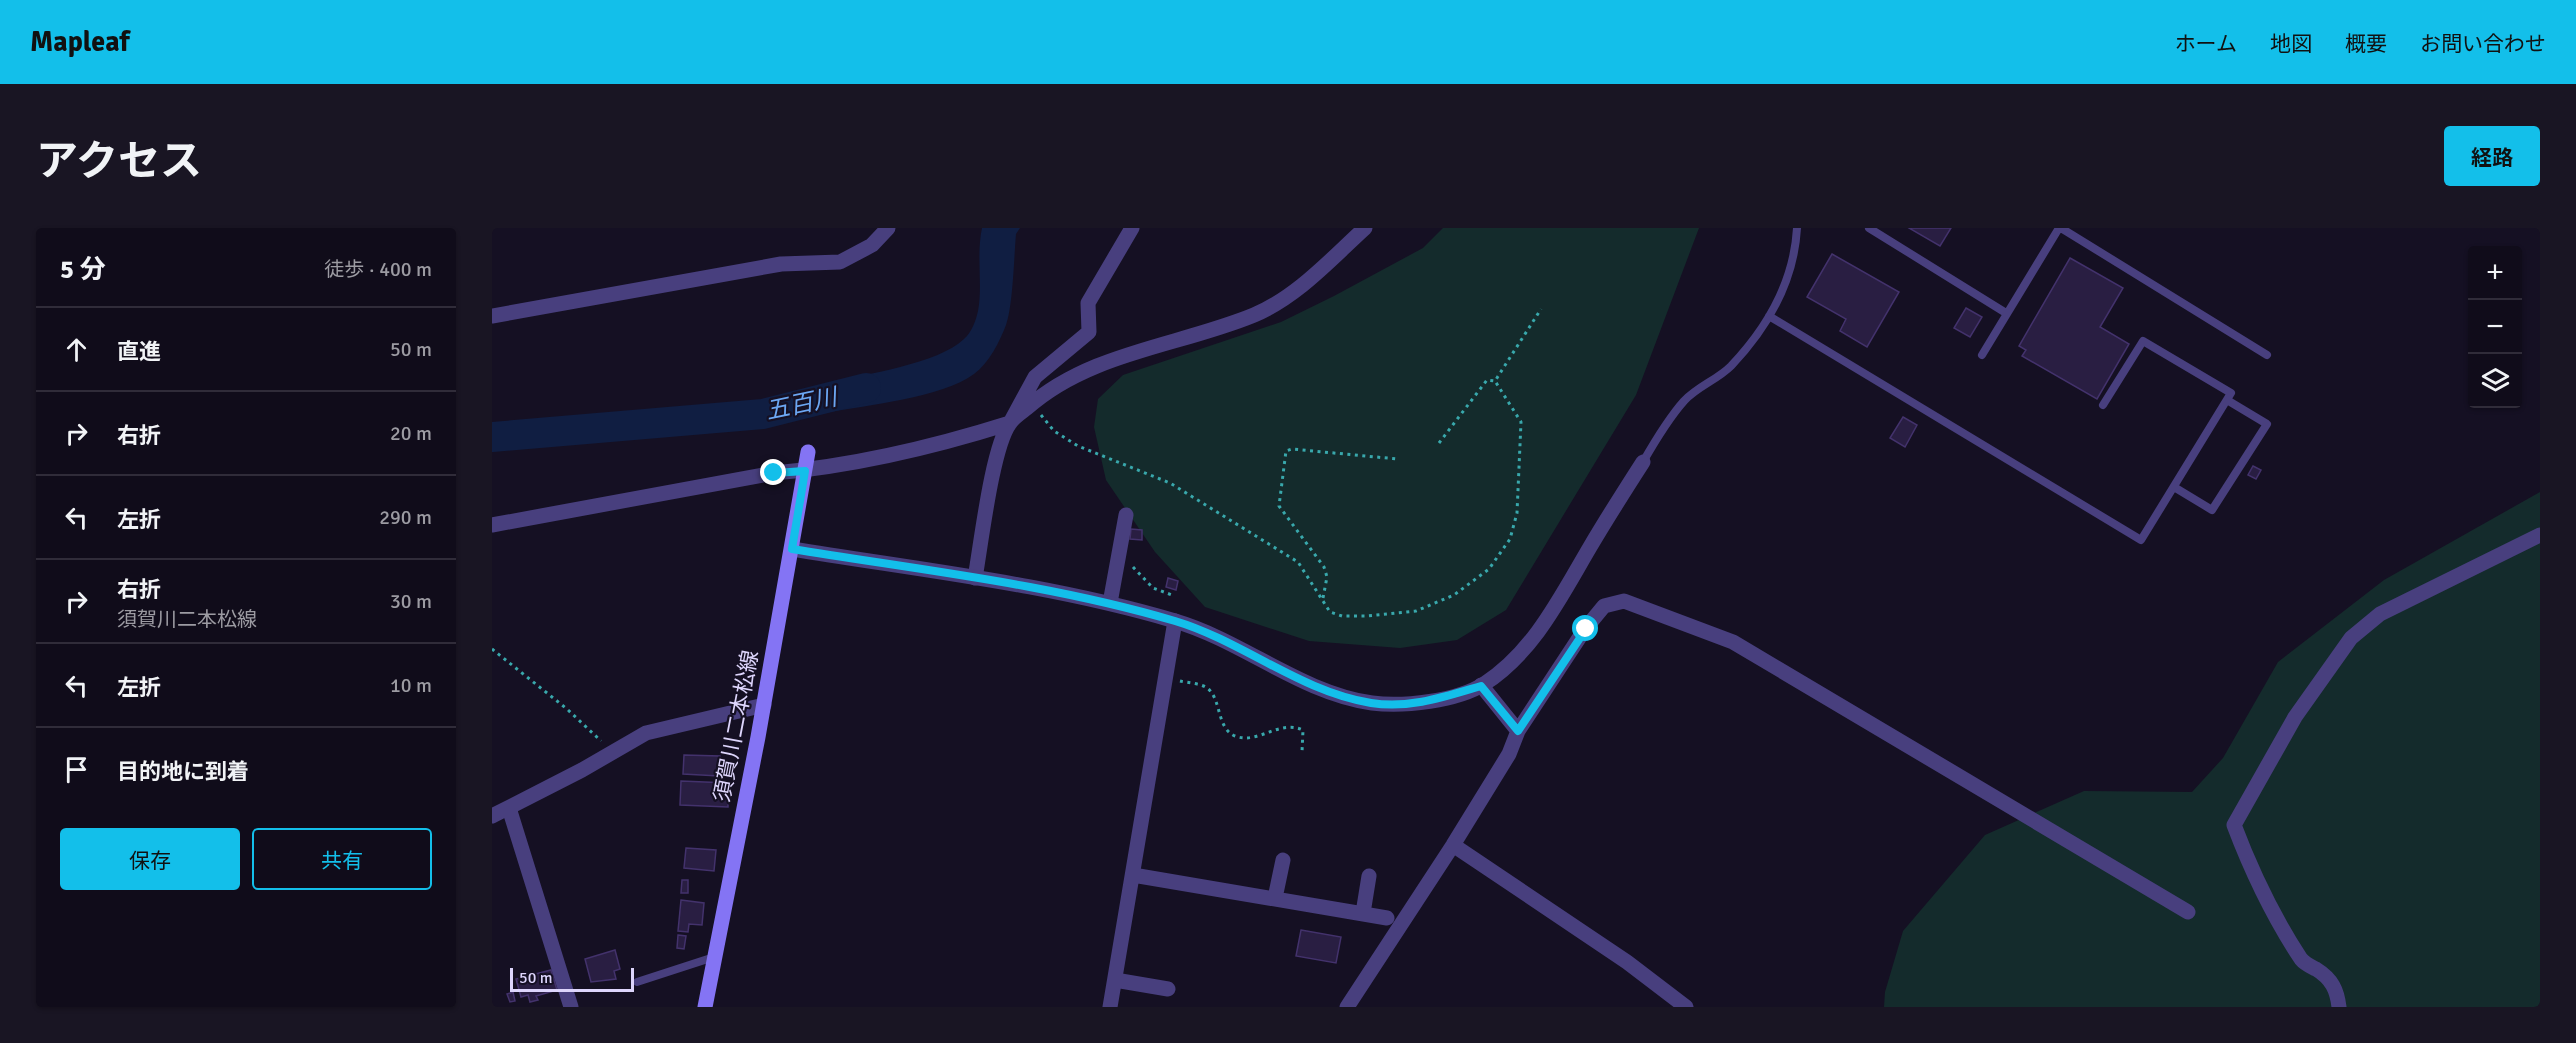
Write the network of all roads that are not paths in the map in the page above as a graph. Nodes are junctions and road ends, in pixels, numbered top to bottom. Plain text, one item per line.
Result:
1 (888, 228) edge
2 (1132, 228) edge
3 (1365, 228) edge
4 (1797, 228) edge
5 (1869, 228) edge
6 (2060, 228) edge
7 (2006, 313) junction
8 (492, 316) edge
9 (1769, 316) junction
10 (1982, 355) dead end
11 (2267, 355) dead end
12 (2227, 400) junction
13 (2103, 405) dead end
14 (1010, 423) junction
15 (808, 452) dead end
16 (1643, 462) joint
17 (805, 471) junction
18 (2174, 487) junction
19 (1126, 515) dead end
20 (492, 525) edge
21 (2540, 535) edge
22 (792, 549) junction
23 (975, 578) junction
24 (1110, 603) junction
25 (1175, 621) junction
26 (1481, 686) junction
27 (764, 705) junction
28 (1518, 731) junction
29 (509, 808) junction
30 (492, 816) edge
31 (1453, 845) junction
32 (1283, 860) dead end
33 (1133, 875) junction
34 (1369, 876) dead end
35 (1275, 898) junction
36 (2188, 912) dead end
37 (1363, 913) junction
38 (1387, 918) dead end
39 (714, 957) junction
40 (1114, 980) junction
41 (637, 982) dead end
42 (1168, 989) dead end
43 (571, 1007) edge
44 (705, 1007) edge
45 (1110, 1007) edge
46 (1347, 1007) edge
47 (1686, 1007) edge
48 (2339, 1007) edge

1 - 8 street
2 - 14 street
3 - 14 street
4 - 9 lane
5 - 7 lane
6 - 7 lane
6 - 11 lane
7 - 10 lane
9 - 16 lane
9 - 18 lane
12 - 13 lane
12 - 18 lane
12 - 18 lane
14 - 17 street
14 - 23 street
15 - 17 main road, 須賀川二本松線
16 - 26 street
17 - 20 street
17 - 22 main road, 須賀川二本松線
19 - 24 street
21 - 48 street
22 - 23 street
22 - 27 main road, 須賀川二本松線
23 - 24 street
24 - 25 street
25 - 26 street
25 - 33 street
26 - 28 street
27 - 29 street
27 - 39 main road, 須賀川二本松線
28 - 31 street
28 - 36 street
29 - 30 street
29 - 43 street
31 - 46 street
31 - 47 street
32 - 35 street
33 - 35 street
33 - 40 street
34 - 37 street
35 - 37 street
37 - 38 street
39 - 41 lane
39 - 44 main road, 須賀川二本松線
40 - 42 street
40 - 45 street

